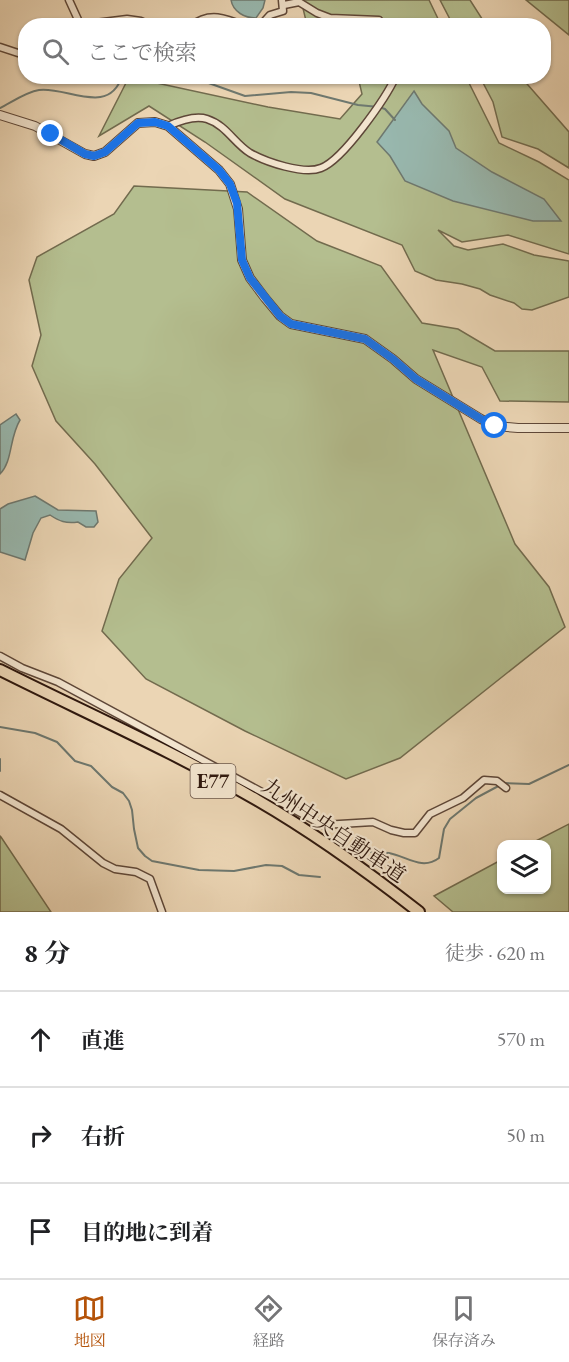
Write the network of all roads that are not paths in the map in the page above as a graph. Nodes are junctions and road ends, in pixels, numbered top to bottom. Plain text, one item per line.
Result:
1 (69, 0) edge
2 (283, 2) edge
3 (77, 18) edge
4 (206, 18) edge
5 (221, 18) edge
6 (267, 18) edge
7 (330, 18) edge
8 (0, 47) edge
9 (18, 52) edge
10 (390, 84) edge
11 (0, 115) edge
12 (168, 126) junction
13 (569, 428) edge
14 (0, 656) edge
15 (0, 668) edge
16 (0, 676) edge
17 (506, 788) dead end
18 (0, 795) edge
19 (162, 912) edge
20 (410, 912) edge
21 (419, 912) edge

1 - 3 street
2 - 6 street
2 - 7 street
4 - 5 street
8 - 9 street
10 - 12 street
11 - 12 street
12 - 13 street
14 - 17 street
15 - 21 highway, 九州中央自動車道 / E77
16 - 20 highway, 九州中央自動車道 / E77
18 - 19 street

